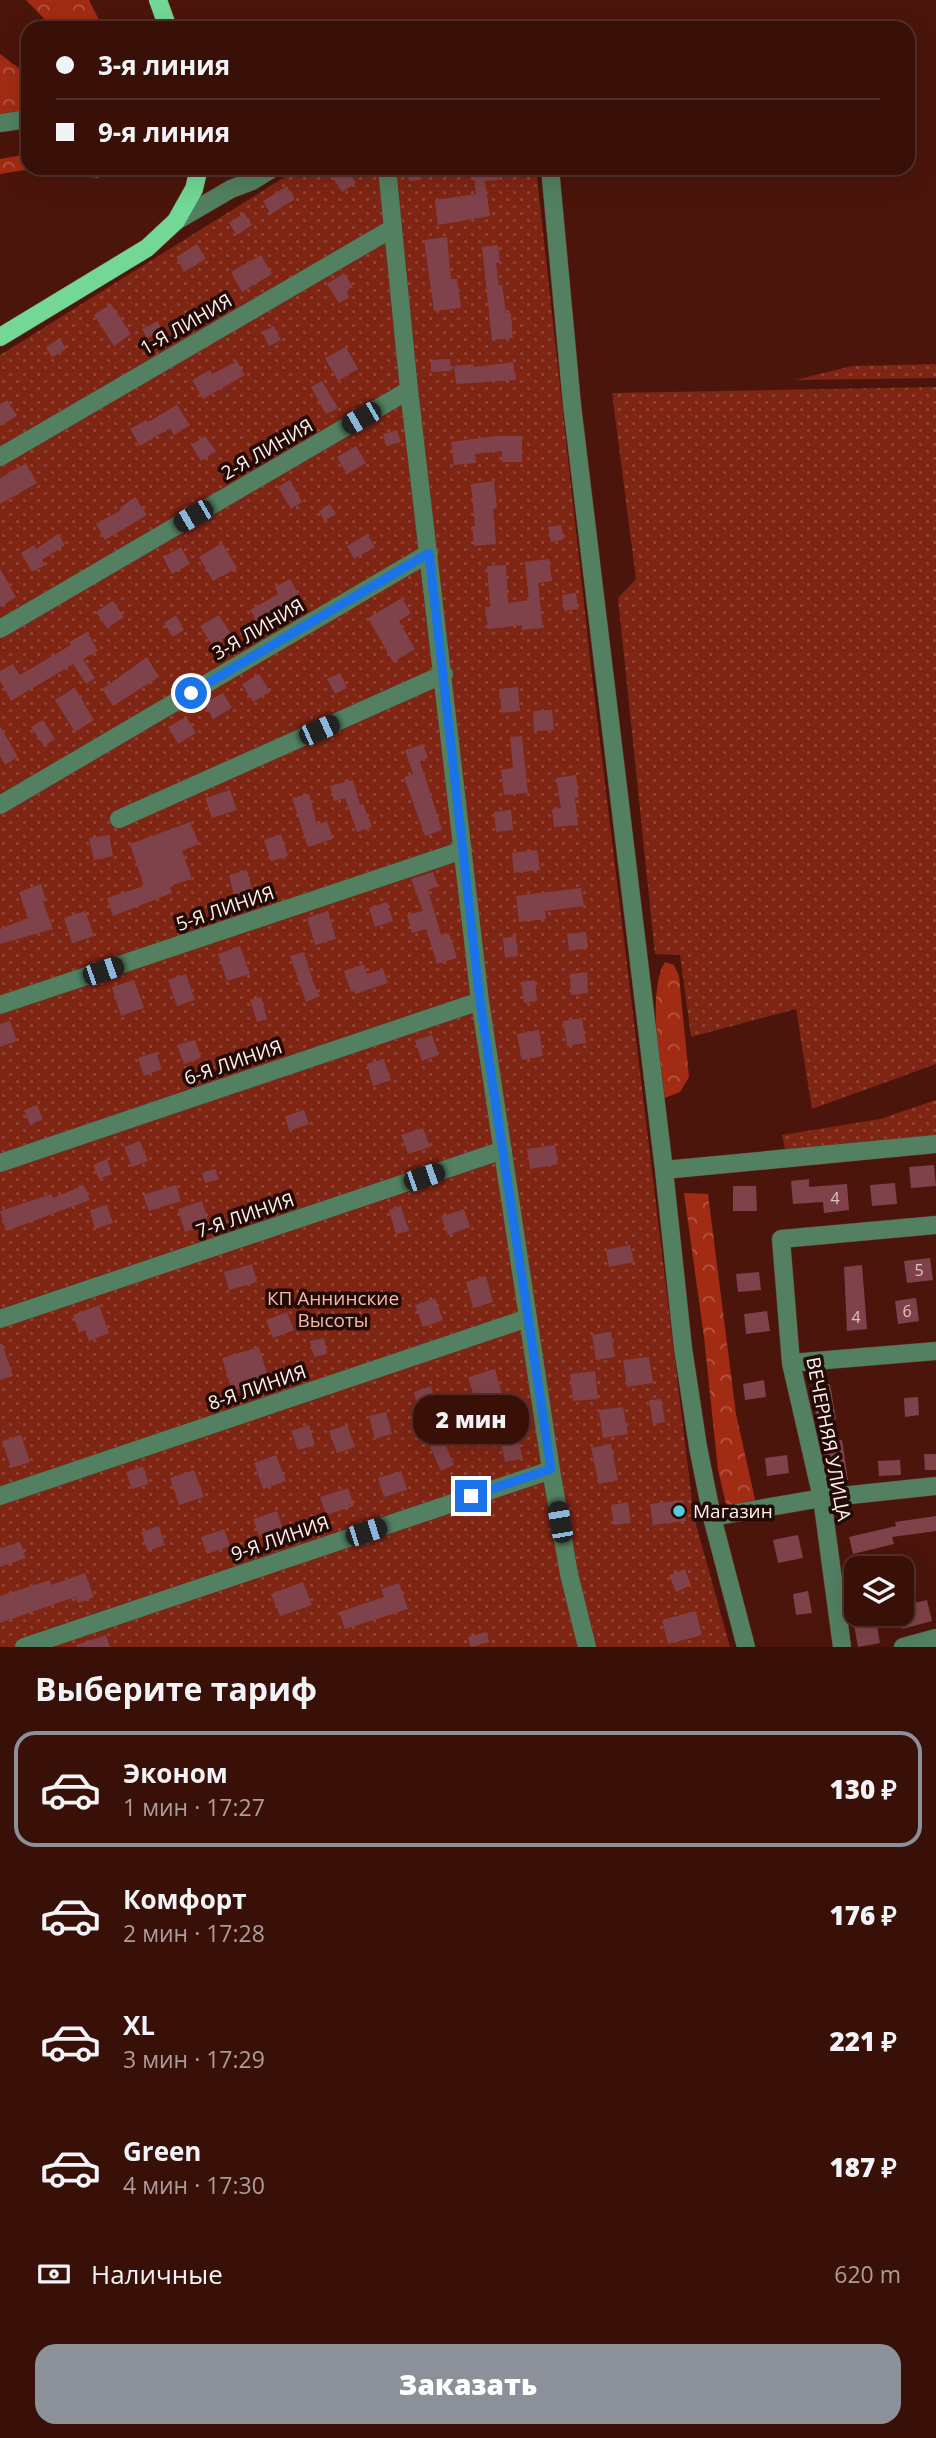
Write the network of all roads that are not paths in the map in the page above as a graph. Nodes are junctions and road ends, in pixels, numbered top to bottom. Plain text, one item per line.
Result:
1 (158, 0) edge
2 (166, 21) edge
3 (21, 121) edge
4 (0, 123) edge
5 (197, 175) edge
6 (262, 175) edge
7 (388, 175) edge
8 (551, 175) edge
9 (176, 221) junction
10 (394, 228) junction
11 (0, 337) edge
12 (409, 390) junction
13 (0, 457) edge
14 (429, 553) junction
15 (0, 629) edge
16 (444, 674) junction
17 (0, 804) edge
18 (119, 819) dead end
19 (463, 850) junction
20 (480, 1001) junction
21 (0, 1005) edge
22 (936, 1144) edge
23 (503, 1150) junction
24 (0, 1163) edge
25 (664, 1170) junction
26 (936, 1225) edge
27 (527, 1318) junction
28 (0, 1319) edge
29 (936, 1351) edge
30 (791, 1363) junction
31 (551, 1469) junction
32 (936, 1486) edge
33 (0, 1496) edge
34 (822, 1499) junction
35 (712, 1517) junction
36 (936, 1637) edge
37 (24, 1647) edge
38 (587, 1647) edge
39 (746, 1647) edge
40 (842, 1647) edge
41 (903, 1647) edge

1 - 2 main road
3 - 4 street
5 - 9 main road
6 - 9 street
7 - 10 street
8 - 25 street
9 - 11 main road
10 - 12 street
10 - 13 street, 1-Я ЛИНИЯ
12 - 14 street
12 - 15 street, 2-Я ЛИНИЯ
14 - 16 street
14 - 17 street, 3-Я ЛИНИЯ
16 - 18 street
16 - 19 street
19 - 20 street
19 - 21 street, 5-Я ЛИНИЯ
20 - 23 street
20 - 24 street, 6-Я ЛИНИЯ
22 - 25 street
23 - 27 street
23 - 28 street, 7-Я ЛИНИЯ
25 - 35 street
26 - 30 street, ВЕЧЕРНЯЯ УЛИЦА
27 - 31 street
27 - 33 street, 8-Я ЛИНИЯ
29 - 30 street
30 - 34 street, ВЕЧЕРНЯЯ УЛИЦА
31 - 37 street, 9-Я ЛИНИЯ
31 - 38 street
32 - 34 street
34 - 35 street
34 - 40 street, ВЕЧЕРНЯЯ УЛИЦА
35 - 39 street
36 - 41 street

